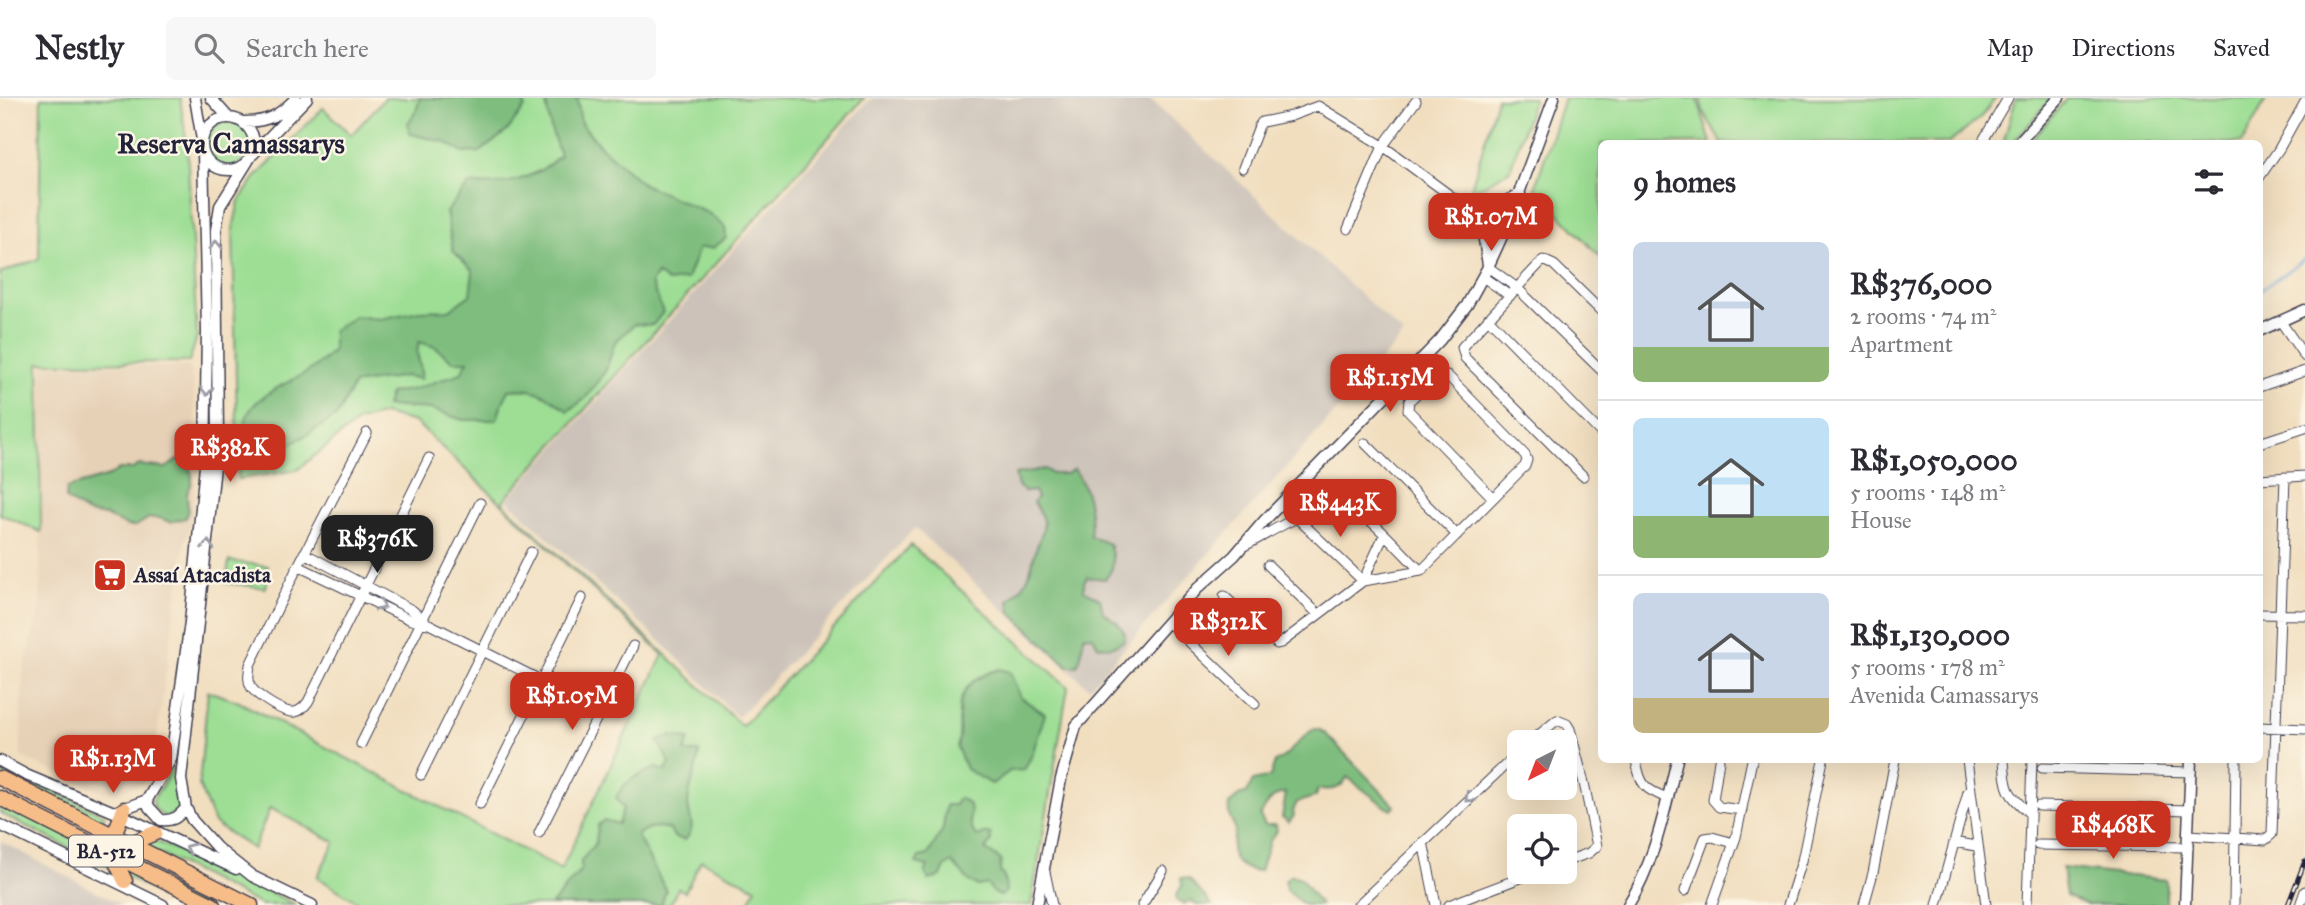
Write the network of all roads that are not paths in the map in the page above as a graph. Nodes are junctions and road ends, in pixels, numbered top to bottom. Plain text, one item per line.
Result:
1 (195, 98) edge
2 (211, 98) edge
3 (296, 98) edge
4 (307, 98) edge
5 (1554, 98) edge
6 (2008, 98) edge
7 (2059, 98) edge
8 (1416, 101) dead end
9 (1315, 102) edge
10 (2305, 102) edge
11 (228, 117) junction
12 (244, 122) junction
13 (1983, 140) edge
14 (2021, 140) edge
15 (1383, 146) junction
16 (203, 148) junction
17 (251, 157) junction
18 (1243, 168) dead end
19 (2263, 172) edge
20 (1520, 194) junction
21 (1491, 209) junction
22 (1478, 219) junction
23 (1508, 223) junction
24 (1348, 229) dead end
25 (1483, 233) junction
26 (1502, 235) junction
27 (1485, 272) junction
28 (1517, 288) junction
29 (1510, 296) junction
30 (1598, 308) edge
31 (2305, 310) edge
32 (1488, 318) junction
33 (2281, 322) junction
34 (2263, 329) edge
35 (2305, 357) edge
36 (1598, 367) edge
37 (2305, 371) edge
38 (2263, 386) edge
39 (2305, 428) edge
40 (1598, 430) edge
41 (367, 433) dead end
42 (2263, 442) edge
43 (1365, 443) dead end
44 (429, 458) dead end
45 (1583, 476) dead end
46 (2305, 476) edge
47 (2285, 477) junction
48 (2263, 479) edge
49 (1492, 498) junction
50 (480, 503) dead end
51 (1297, 518) junction
52 (1260, 526) junction
53 (1272, 532) junction
54 (1384, 535) junction
55 (1457, 535) junction
56 (1240, 548) junction
57 (531, 552) dead end
58 (304, 553) junction
59 (1268, 565) dead end
60 (298, 566) junction
61 (1421, 571) junction
62 (1363, 581) junction
63 (366, 586) junction
64 (360, 596) junction
65 (1223, 596) dead end
66 (582, 598) dead end
67 (1318, 614) junction
68 (2263, 614) edge
69 (2281, 614) junction
70 (2305, 615) edge
71 (424, 622) junction
72 (1168, 622) junction
73 (633, 646) dead end
74 (481, 651) junction
75 (541, 680) junction
76 (1255, 704) dead end
77 (600, 710) junction
78 (2263, 727) edge
79 (2277, 728) junction
80 (2305, 729) edge
81 (1545, 730) edge
82 (1570, 730) edge
83 (361, 744) dead end
84 (1577, 758) edge
85 (0, 761) edge
86 (1507, 763) edge
87 (1636, 763) edge
88 (1676, 763) edge
89 (1719, 763) edge
90 (1751, 763) edge
91 (1822, 763) edge
92 (1894, 763) edge
93 (1967, 763) edge
94 (2004, 763) edge
95 (2032, 763) edge
96 (2236, 763) edge
97 (2191, 766) edge
98 (2042, 768) dead end
99 (421, 775) dead end
100 (0, 778) edge
101 (1969, 787) junction
102 (0, 798) edge
103 (1668, 798) junction
104 (148, 800) junction
105 (480, 804) dead end
106 (2039, 806) dead end
107 (186, 808) junction
108 (1742, 810) junction
109 (2189, 810) junction
110 (120, 812) junction
111 (2031, 814) junction
112 (0, 825) edge
113 (155, 833) junction
114 (539, 833) dead end
115 (114, 835) junction
116 (2234, 838) junction
117 (2188, 841) junction
118 (1423, 842) junction
119 (1954, 842) junction
120 (1734, 843) junction
121 (130, 844) junction
122 (2038, 845) dead end
123 (1976, 846) junction
124 (117, 857) junction
125 (1577, 857) edge
126 (1044, 864) junction
127 (1163, 871) dead end
128 (252, 876) junction
129 (1507, 883) edge
130 (127, 885) junction
131 (1685, 891) dead end
132 (2305, 891) edge
133 (150, 901) edge
134 (163, 905) edge
135 (213, 905) edge
136 (251, 905) edge
137 (312, 905) edge
138 (1037, 905) edge
139 (1052, 905) edge
140 (1142, 905) edge
141 (1358, 905) edge
142 (1436, 905) edge
143 (1449, 905) edge
144 (1628, 905) edge
145 (1712, 905) edge
146 (1788, 905) edge
147 (1864, 905) edge
148 (1937, 905) edge
149 (1986, 905) edge
150 (2027, 905) edge
151 (2185, 905) edge
152 (2234, 905) edge
153 (2300, 905) edge

1 - 16 street
2 - 11 street
3 - 12 street
4 - 17 street
5 - 20 street
6 - 13 street
7 - 14 street
8 - 15 street
9 - 15 street
9 - 18 street
10 - 19 street
11 - 12 street
11 - 16 street
12 - 17 street
15 - 22 street
15 - 24 street
16 - 17 street
16 -> 104 street
107 -> 17 street
20 - 21 street
20 - 23 street
21 - 22 street
21 - 23 street
22 - 25 street
23 - 26 street
25 - 26 street
25 - 27 street
26 - 27 street
27 - 28 street
27 - 29 street
27 - 52 street
28 - 29 street
28 - 30 street
28 - 36 street
29 - 32 street
31 - 33 street
32 - 40 street
32 - 45 street
33 - 34 street
33 - 35 street
37 - 38 street
39 - 42 street
41 - 58 street
43 - 55 street
44 - 63 street
46 - 47 street
47 - 48 street
47 - 69 street
49 - 49 street
49 - 55 street
50 - 71 street
51 - 53 street
51 - 54 street
51 - 62 street
52 - 53 street
52 - 56 street
53 - 56 street
54 - 61 street
54 - 62 street
55 - 61 street
56 - 72 street
57 - 74 street
58 - 60 street
58 - 63 street
59 - 67 street
60 - 64 street
60 - 64 street
61 - 62 street
62 - 67 street
63 - 64 street
63 - 71 street
64 -> 71 street
65 - 67 street
66 - 75 street
68 - 69 street
69 - 70 street
69 - 79 street
71 - 74 street
71 - 83 street
72 - 76 street
72 - 126 street
73 - 77 street
74 - 75 street
74 - 99 street
75 - 77 street
75 - 105 street
77 - 114 street
78 - 79 street
79 - 80 street
79 - 116 street
81 - 82 street
84 - 125 street
85 - 110 street
86 -> 118 street
87 - 103 street
88 - 103 street
89 - 108 street
90 - 108 street
91 - 146 street
92 - 147 street
93 - 101 street
94 - 111 street
95 - 111 street
96 - 116 street
97 - 98 street
97 - 109 street
100 - 115 main road, BA-512
101 - 119 street
101 - 123 street
102 - 124 main road, BA-512
103 - 144 street
104 - 107 street
104 - 110 street
106 - 109 street
107 - 128 street
108 - 120 street
109 - 117 street
110 - 113 street
110 - 115 main road
111 - 150 street
112 - 130 street
113 - 121 main road
128 -> 113 street
115 - 121 main road, BA-512
115 - 124 main road
116 - 117 street
116 - 152 street
117 - 122 street
117 - 151 street
118 - 141 street
118 - 142 street
119 - 123 street
119 - 148 street
120 - 131 street
120 - 145 street
121 - 124 main road
121 - 136 main road, BA-512
123 - 149 street
124 - 130 main road
124 - 135 main road, BA-512
126 - 138 street
126 - 139 street
127 - 140 street
128 - 137 street
129 - 143 street
130 - 133 street
132 - 153 street
133 - 134 street

